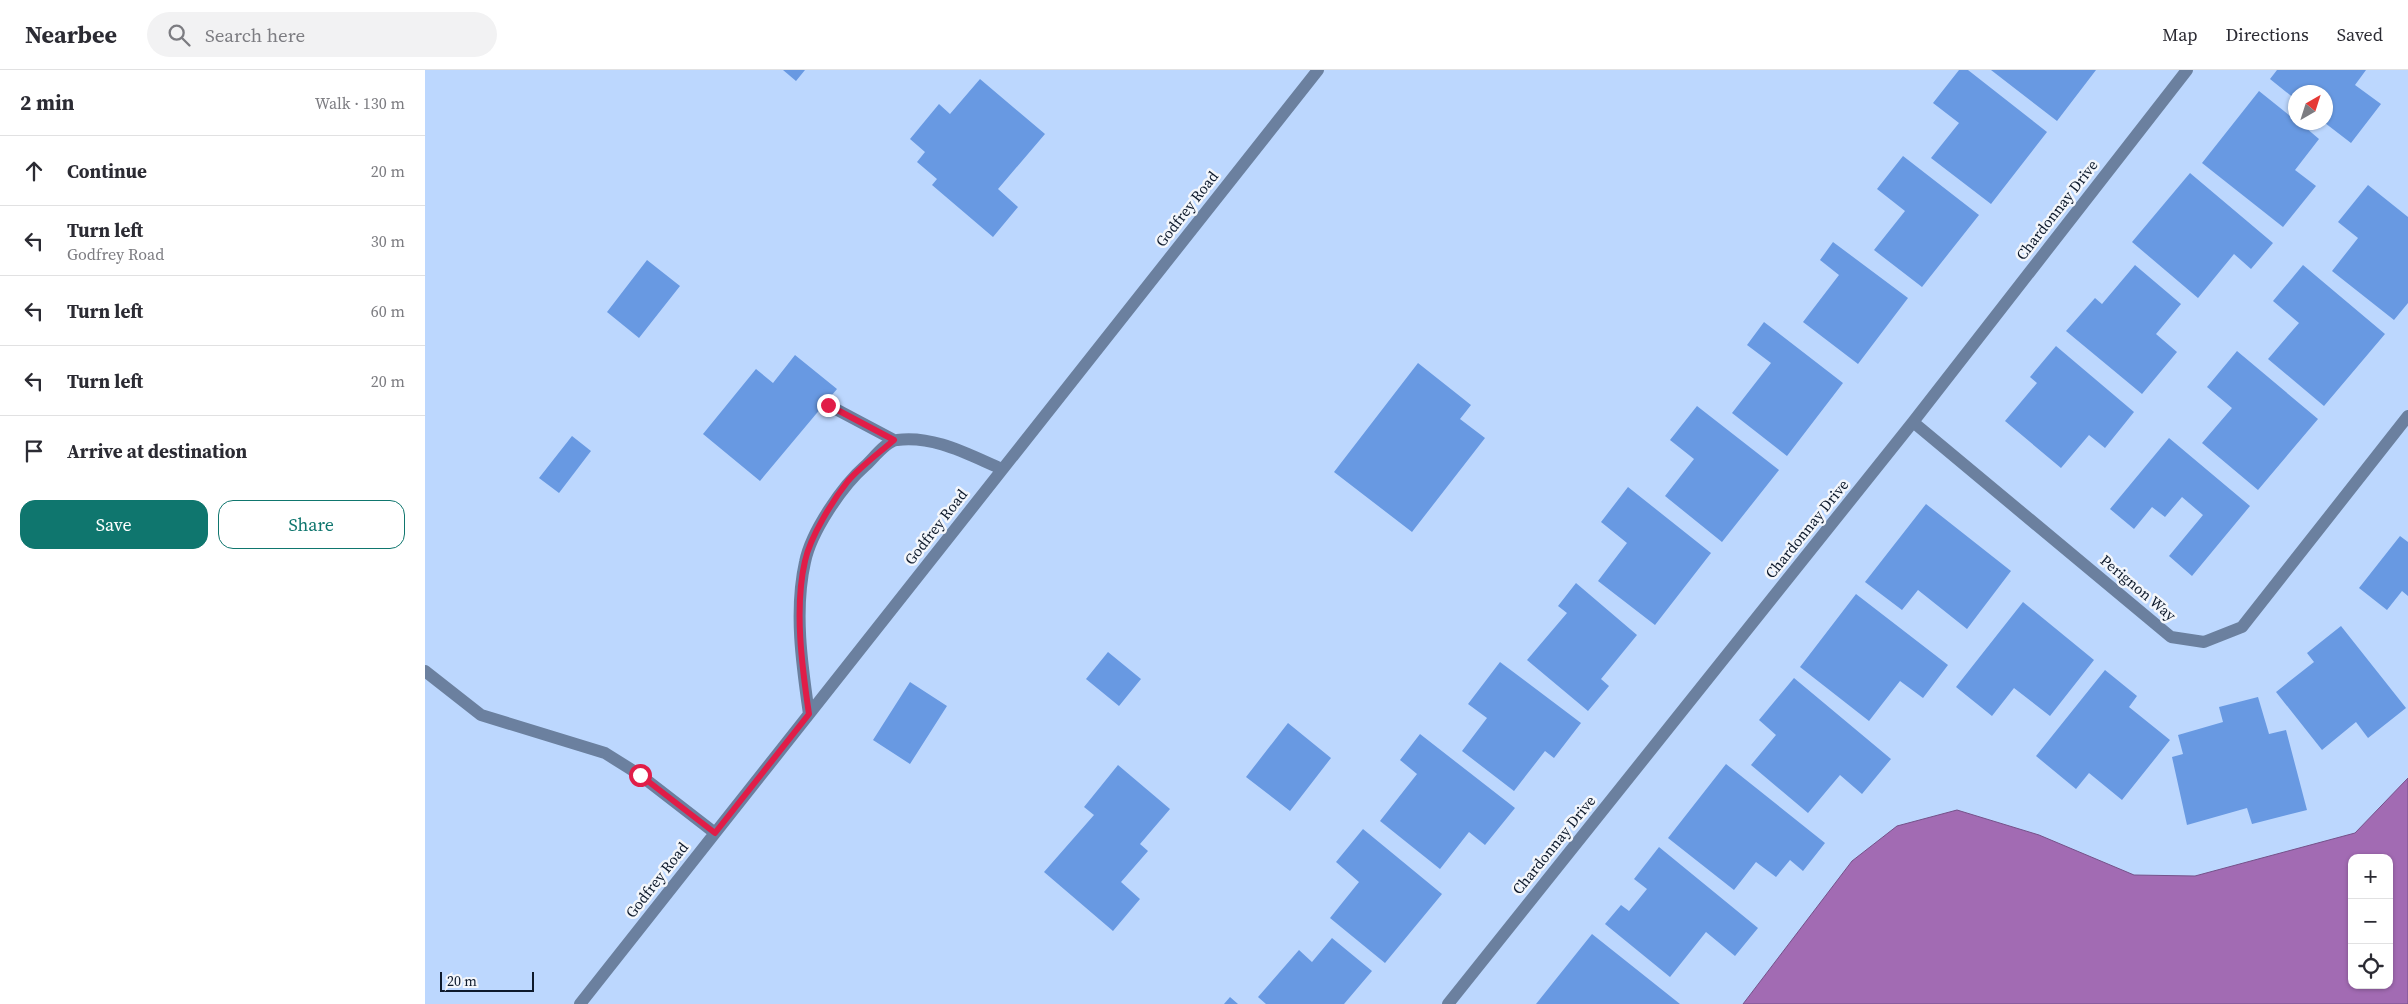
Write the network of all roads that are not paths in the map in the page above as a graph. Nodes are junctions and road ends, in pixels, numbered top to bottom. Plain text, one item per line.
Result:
1 (1318, 70) edge
2 (2187, 70) edge
3 (828, 405) dead end
4 (2408, 416) edge
5 (1913, 422) junction
6 (894, 440) junction
7 (1002, 470) junction
8 (425, 670) edge
9 (809, 714) junction
10 (715, 833) junction
11 (580, 1004) edge
12 (1448, 1004) edge

1 - 7 street, Godfrey Road
2 - 5 street, Chardonnay Drive
3 - 6 street
4 - 5 street, Perignon Way
5 - 12 street, Chardonnay Drive
6 - 7 street
6 - 9 street
7 - 9 street, Godfrey Road
8 - 10 street
9 - 10 street, Godfrey Road
10 - 11 street, Godfrey Road

